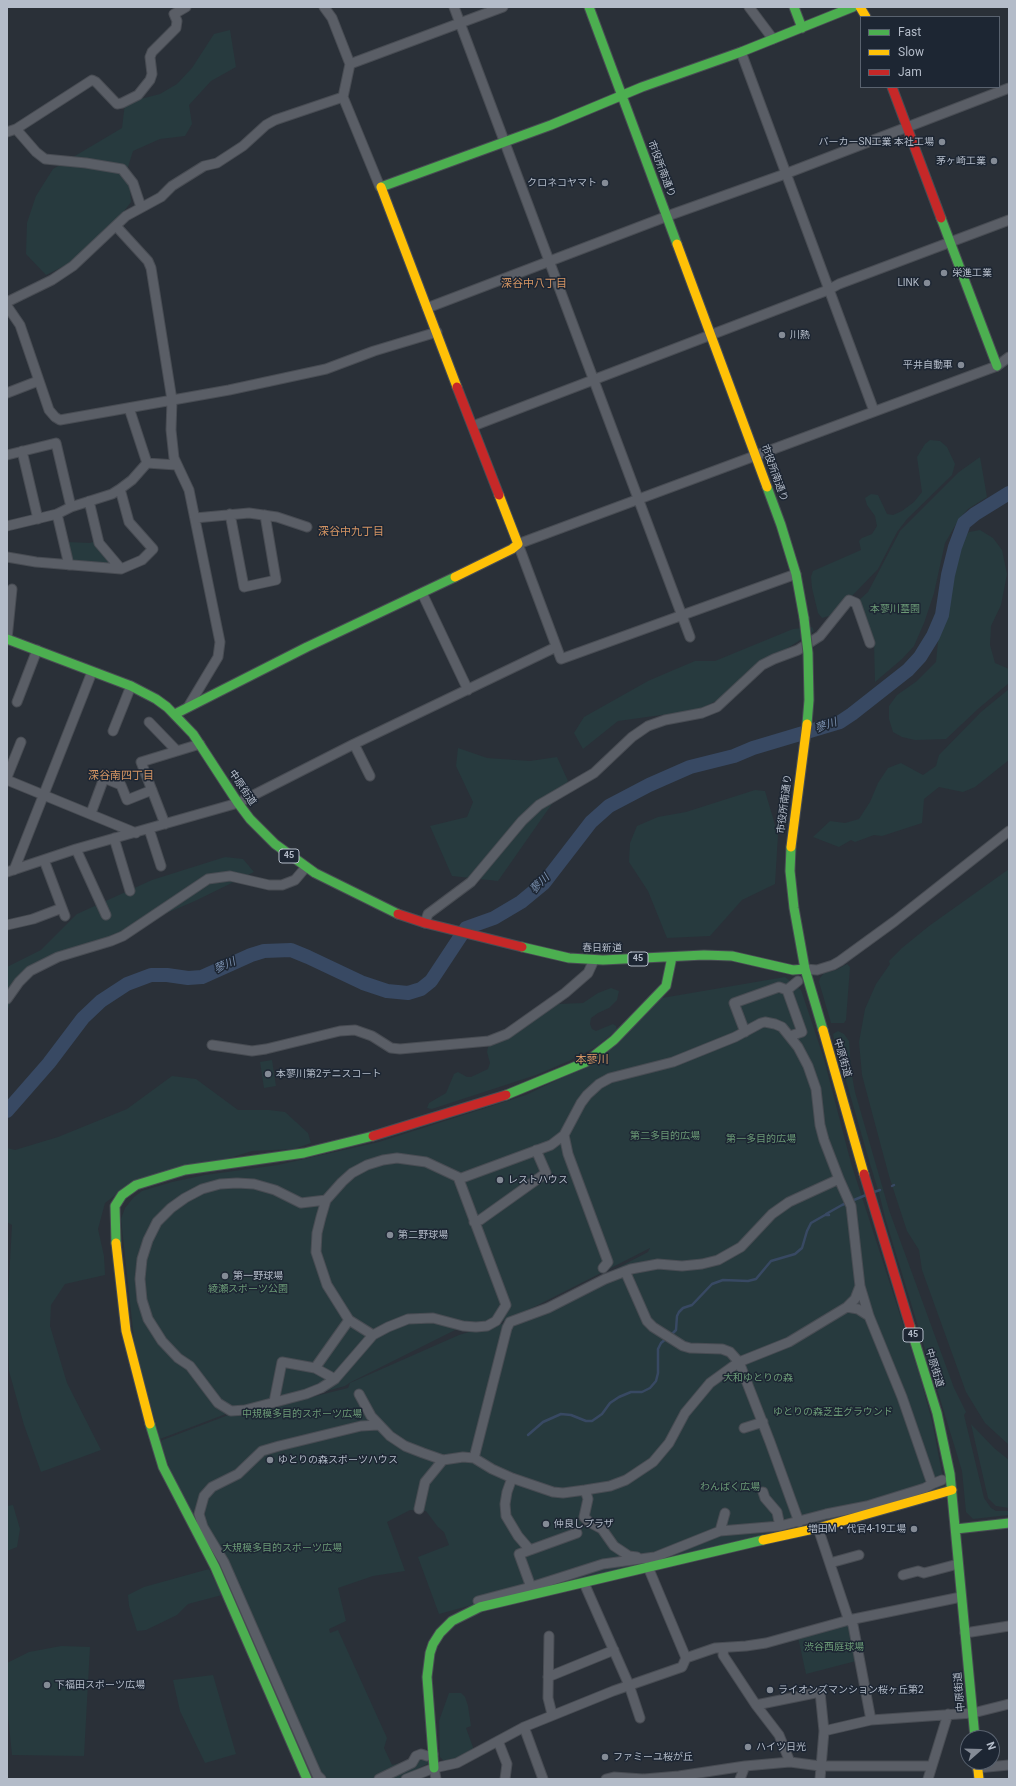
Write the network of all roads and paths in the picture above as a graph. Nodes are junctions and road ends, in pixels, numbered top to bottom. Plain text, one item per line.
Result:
1 (186, 7) edge
2 (324, 7) edge
3 (454, 7) edge
4 (503, 7) edge
5 (589, 7) edge
6 (749, 7) edge
7 (794, 7) edge
8 (853, 7) edge
9 (860, 7) edge
10 (865, 16) edge
11 (460, 23) junction
12 (802, 28) junction
13 (773, 39) junction
14 (740, 52) junction
15 (350, 64) junction
16 (892, 88) edge
17 (1009, 88) edge
18 (622, 96) junction
19 (343, 97) junction
20 (907, 127) junction
21 (11, 130) edge
22 (505, 143) junction
23 (785, 174) junction
24 (380, 187) junction
25 (141, 207) junction
26 (667, 216) junction
27 (1009, 220) edge
28 (116, 226) junction
29 (950, 242) junction
30 (548, 261) junction
31 (828, 290) junction
32 (7, 302) edge
33 (7, 306) edge
34 (427, 308) junction
35 (437, 332) junction
36 (710, 335) junction
37 (1009, 357) edge
38 (997, 366) junction
39 (593, 380) junction
40 (38, 381) junction
41 (7, 393) edge
42 (172, 400) junction
43 (129, 408) junction
44 (874, 410) junction
45 (473, 426) junction
46 (22, 451) junction
47 (756, 454) junction
48 (7, 455) edge
49 (147, 462) junction
50 (176, 465) junction
51 (120, 490) junction
52 (638, 499) junction
53 (89, 502) junction
54 (71, 507) junction
55 (57, 514) junction
56 (230, 514) junction
57 (265, 516) junction
58 (195, 518) junction
59 (38, 519) junction
60 (7, 526) edge
61 (307, 526) dead end
62 (518, 544) junction
63 (7, 557) edge
64 (68, 565) junction
65 (121, 569) junction
66 (796, 574) junction
67 (12, 589) dead end
68 (422, 593) junction
69 (682, 616) junction
70 (690, 638) dead end
71 (7, 639) edge
72 (870, 643) dead end
73 (556, 646) junction
74 (37, 650) junction
75 (92, 672) junction
76 (131, 686) junction
77 (468, 690) junction
78 (17, 702) dead end
79 (188, 707) junction
80 (175, 714) junction
81 (149, 722) dead end
82 (113, 731) dead end
83 (21, 742) dead end
84 (200, 744) junction
85 (354, 744) junction
86 (178, 751) junction
87 (370, 776) dead end
88 (7, 779) edge
89 (152, 790) junction
90 (44, 794) junction
91 (238, 803) junction
92 (91, 813) junction
93 (165, 824) junction
94 (149, 829) junction
95 (1009, 831) edge
96 (136, 832) junction
97 (114, 838) junction
98 (76, 849) junction
99 (44, 860) junction
100 (161, 866) dead end
101 (306, 868) junction
102 (10, 871) edge
103 (130, 891) dead end
104 (106, 915) dead end
105 (425, 923) junction
106 (7, 925) edge
107 (472, 935) joint
108 (672, 957) junction
109 (594, 960) junction
110 (805, 969) junction
111 (798, 981) dead end
112 (787, 990) junction
113 (7, 999) edge
114 (745, 1032) junction
115 (790, 1036) junction
116 (212, 1045) dead end
117 (564, 1135) junction
118 (536, 1150) junction
119 (459, 1179) junction
120 (839, 1179) junction
121 (326, 1200) junction
122 (474, 1222) junction
123 (603, 1268) dead end
124 (625, 1271) junction
125 (860, 1286) junction
126 (506, 1305) junction
127 (847, 1307) junction
128 (869, 1316) junction
129 (349, 1320) junction
130 (514, 1320) junction
131 (373, 1336) junction
132 (739, 1362) junction
133 (315, 1368) junction
134 (335, 1380) junction
135 (359, 1394) dead end
136 (274, 1402) junction
137 (763, 1422) junction
138 (378, 1425) junction
139 (744, 1428) dead end
140 (474, 1458) junction
141 (443, 1460) junction
142 (512, 1478) junction
143 (942, 1480) dead end
144 (932, 1484) junction
145 (585, 1490) junction
146 (952, 1490) junction
147 (763, 1492) dead end
148 (419, 1509) dead end
149 (725, 1513) dead end
150 (799, 1522) junction
151 (1009, 1523) edge
152 (780, 1526) junction
153 (818, 1528) junction
154 (956, 1529) junction
155 (720, 1531) junction
156 (577, 1533) dead end
157 (530, 1550) junction
158 (859, 1555) dead end
159 (642, 1558) junction
160 (830, 1563) junction
161 (958, 1564) junction
162 (648, 1567) junction
163 (903, 1575) dead end
164 (584, 1583) junction
165 (531, 1587) junction
166 (962, 1597) junction
167 (478, 1601) dead end
168 (849, 1620) junction
169 (1009, 1626) edge
170 (965, 1633) junction
171 (549, 1636) dead end
172 (724, 1648) junction
173 (614, 1650) junction
174 (686, 1658) junction
175 (548, 1677) junction
176 (629, 1685) junction
177 (1009, 1704) edge
178 (756, 1705) junction
179 (973, 1713) junction
180 (552, 1714) junction
181 (948, 1714) junction
182 (640, 1718) dead end
183 (871, 1720) junction
184 (524, 1727) junction
185 (974, 1730) edge
186 (824, 1731) junction
187 (498, 1741) junction
188 (433, 1754) junction
189 (790, 1762) junction
190 (745, 1766) junction
191 (820, 1766) junction
192 (932, 1766) junction
193 (434, 1768) junction
194 (307, 1779) edge
195 (321, 1779) edge
196 (379, 1779) edge
197 (406, 1779) edge
198 (436, 1779) edge
199 (505, 1779) edge
200 (543, 1779) edge
201 (606, 1779) edge
202 (644, 1779) edge
203 (740, 1779) edge
204 (820, 1779) edge
205 (928, 1779) edge

1 - 21 street
2 - 15 street
3 - 11 street
4 - 11 street
5 - 18 street, 市役所南通り
6 - 13 street
7 - 12 street
8 - 12 street
9 - 10 street
11 - 15 street
11 - 22 street
12 - 13 street
13 - 14 street
14 - 18 street
14 - 23 street
15 - 19 street
16 - 20 street
17 - 20 street
18 - 22 street
18 - 26 street, 市役所南通り
19 - 24 street
19 - 25 street
20 - 23 street
20 - 29 street
21 - 25 street
22 - 24 street
22 - 30 street
23 - 26 street
23 - 31 street
24 - 34 street
25 - 28 street
26 - 30 street
26 - 36 street, 市役所南通り
27 - 29 street
28 - 32 street
28 - 42 street
29 - 31 street
29 - 38 street
30 - 34 street
30 - 39 street
31 - 36 street
31 - 44 street
33 - 40 street
34 - 35 street
35 - 42 street
35 - 45 street
36 - 39 street
36 - 47 street, 市役所南通り
37 - 38 street
38 - 44 street
39 - 45 street
39 - 52 street
40 - 41 street
40 - 43 street
42 - 43 street
42 - 50 street
43 - 49 street
44 - 47 street
45 - 62 street
46 - 48 street
46 - 54 street
46 - 59 street
47 - 52 street
47 - 66 street, 市役所南通り
49 - 50 street
49 - 51 street
50 - 58 street
51 - 53 street
51 - 65 street
52 - 62 street
52 - 69 street
53 - 54 street
53 - 65 street
54 - 55 street
55 - 59 street
55 - 64 street
56 - 57 street
56 - 57 street
56 - 58 street
57 - 61 street
58 - 79 street
59 - 60 street
62 - 68 street
62 - 73 street
63 - 64 street
64 - 65 street
66 - 69 street
66 - 110 street, 市役所南通り, bridge
67 - 71 street
68 - 77 street
68 - 79 street
69 - 70 street
69 - 73 street
71 - 74 street, 中原街道 / 45
72 - 105 street
73 - 77 street
74 - 75 street, 中原街道 / 45
74 - 78 street
75 - 76 street, 中原街道 / 45
75 - 90 street
76 - 80 street, 中原街道 / 45
76 - 82 street
77 - 85 street
79 - 80 street
80 - 84 street, 中原街道 / 45
81 - 86 street
83 - 88 street
84 - 86 street
84 - 91 street, 中原街道 / 45
85 - 87 street
85 - 91 street
86 - 89 street
88 - 90 street
89 - 92 street
89 - 93 street
90 - 92 street
90 - 102 street
91 - 93 street
91 - 101 street, 中原街道 / 45
92 - 96 street
93 - 94 street
94 - 96 street
94 - 100 street
95 - 110 street
96 - 97 street
97 - 98 street
97 - 103 street
98 - 99 street
98 - 104 street
99 - 102 street
99 - 106 street
101 - 105 street, 中原街道 / 45
101 - 113 street
105 - 107 street, 中原街道 / 45
107 - 109 street, 春日新道 / 45
108 - 109 street, 春日新道 / 45
108 - 110 street, 春日新道 / 45
108 - 194 street
109 - 116 street
110 - 146 street, 中原街道 / 45
111 - 112 street
112 - 114 street
112 - 115 street
114 - 115 street
114 - 117 street
115 - 120 street
117 - 118 street
117 - 123 street
118 - 119 street
118 - 122 street
119 - 121 street
119 - 122 street
120 - 124 street
120 - 125 street
121 - 129 street
121 - 136 street
122 - 126 street
124 - 130 street
124 - 132 street
125 - 127 street
125 - 128 street
126 - 130 street
126 - 131 street
127 - 128 street
127 - 132 street
128 - 144 street
129 - 131 street
129 - 133 street
130 - 140 street
131 - 134 street
132 - 137 street
132 - 145 street
133 - 134 street
133 - 136 street
134 - 136 street
135 - 138 street
137 - 139 street
137 - 150 street
138 - 141 street
138 - 195 street
140 - 141 street
140 - 142 street
141 - 148 street
142 - 145 street
142 - 157 street
143 - 144 street
144 - 150 street
145 - 159 street
146 - 153 street
146 - 154 street, 中原街道 / 45
147 - 152 street
149 - 155 street
150 - 152 street
151 - 154 street
152 - 155 street
153 - 160 street
153 - 162 street
154 - 161 street, 中原街道 / 45
155 - 159 street
156 - 157 street
157 - 165 street
158 - 160 street
159 - 165 street
160 - 168 street
161 - 163 street
161 - 166 street, 中原街道 / 45
162 - 164 street
162 - 174 street
164 - 173 street
164 - 188 street
165 - 167 street
166 - 168 street
166 - 170 street, 中原街道 / 45
168 - 172 street
168 - 183 street
169 - 170 street
170 - 179 street, 中原街道 / 45
171 - 175 street
172 - 174 street
172 - 178 street
173 - 175 street
173 - 176 street
174 - 176 street
175 - 180 street
176 - 180 street
176 - 182 street
177 - 179 street
178 - 186 street
178 - 189 street
179 - 181 street
179 - 185 street, 中原街道 / 45
180 - 184 street
181 - 183 street
181 - 192 street
183 - 186 street
184 - 187 street
184 - 200 street
186 - 191 street
187 - 193 street
187 - 199 street
188 - 193 street
188 - 196 street
189 - 190 street
189 - 191 street
190 - 202 street
190 - 203 street
191 - 192 street
191 - 204 street
192 - 205 street
193 - 197 street
193 - 198 street
201 - 202 street

